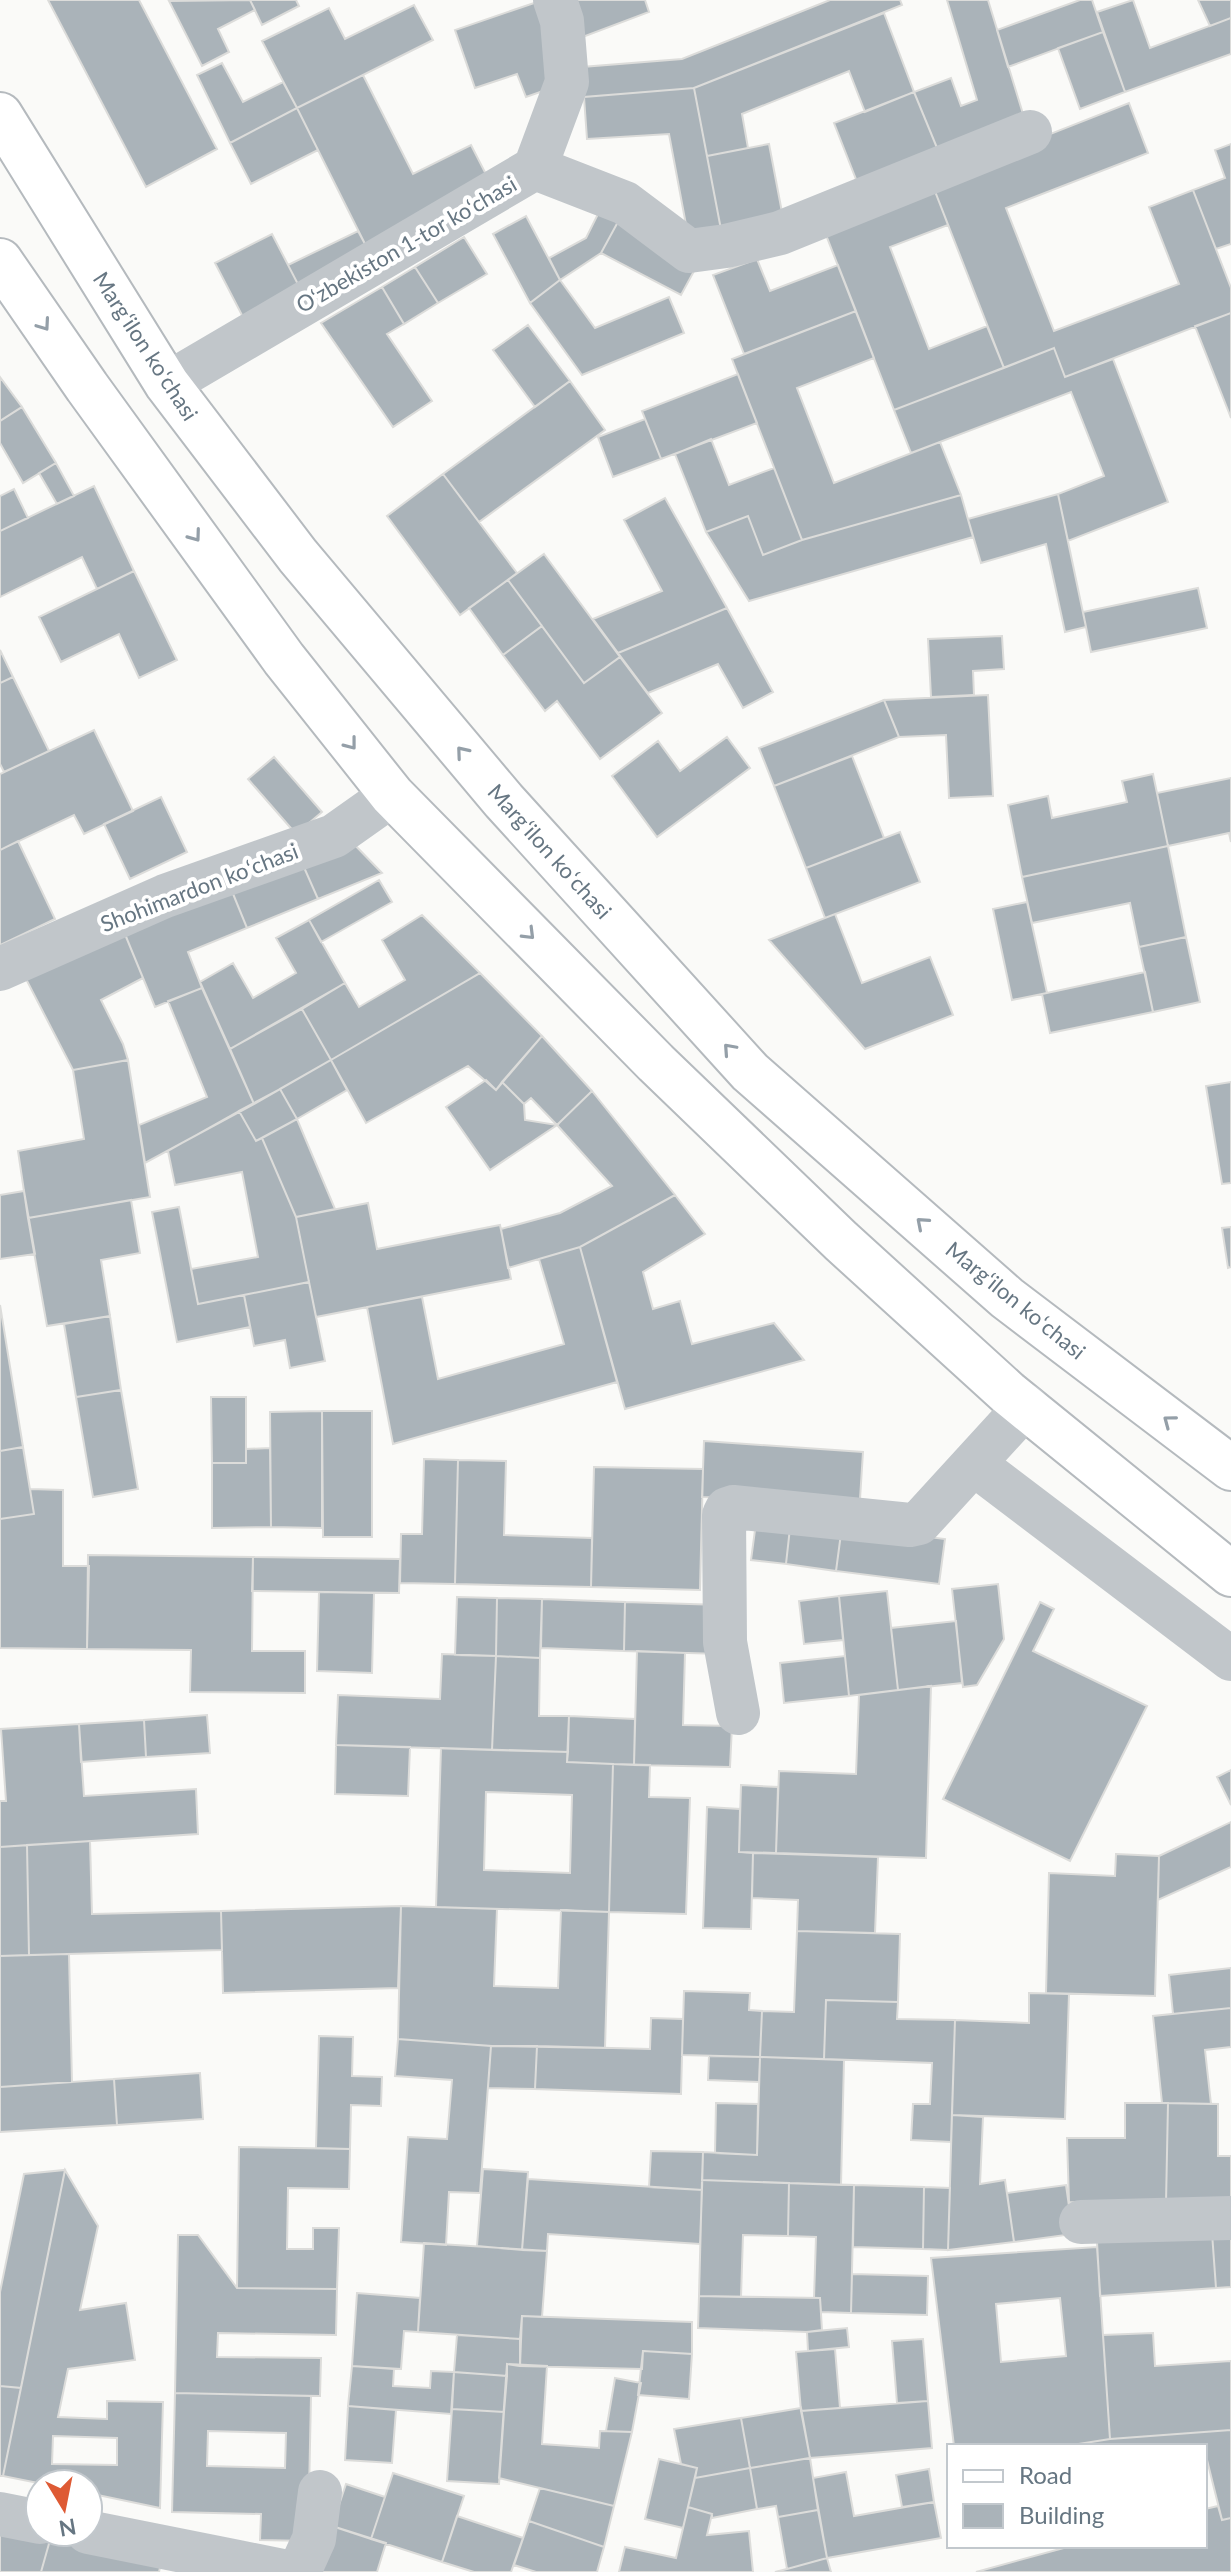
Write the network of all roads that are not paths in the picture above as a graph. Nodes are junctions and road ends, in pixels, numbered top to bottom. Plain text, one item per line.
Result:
1 (555, 0) edge
2 (0, 115) edge
3 (1030, 132) dead end
4 (535, 168) junction
5 (0, 261) edge
6 (167, 384) junction
7 (392, 795) junction
8 (0, 969) edge
9 (1026, 1406) junction
10 (974, 1464) junction
11 (1231, 1468) edge
12 (1231, 1574) edge
13 (1231, 1659) edge
14 (738, 1713) dead end
15 (1231, 2218) edge
16 (1081, 2222) dead end
17 (320, 2492) dead end
18 (0, 2514) edge
19 (24, 2519) edge
20 (104, 2535) edge
21 (288, 2572) edge
22 (299, 2572) edge

1 - 4 street, O‘zbekiston 1-tor ko‘chasi
2 - 6 main road, Margʻilon koʻchasi
3 - 4 street
4 - 6 street, O‘zbekiston 1-tor ko‘chasi
5 -> 7 main road
11 -> 6 main road, Margʻilon koʻchasi
7 - 8 street, Shohimardon koʻchasi
7 -> 9 main road
9 - 10 street
9 - 12 main road
10 - 13 street
10 - 14 street
15 - 16 street
17 - 22 street
18 - 19 street
20 - 21 street

